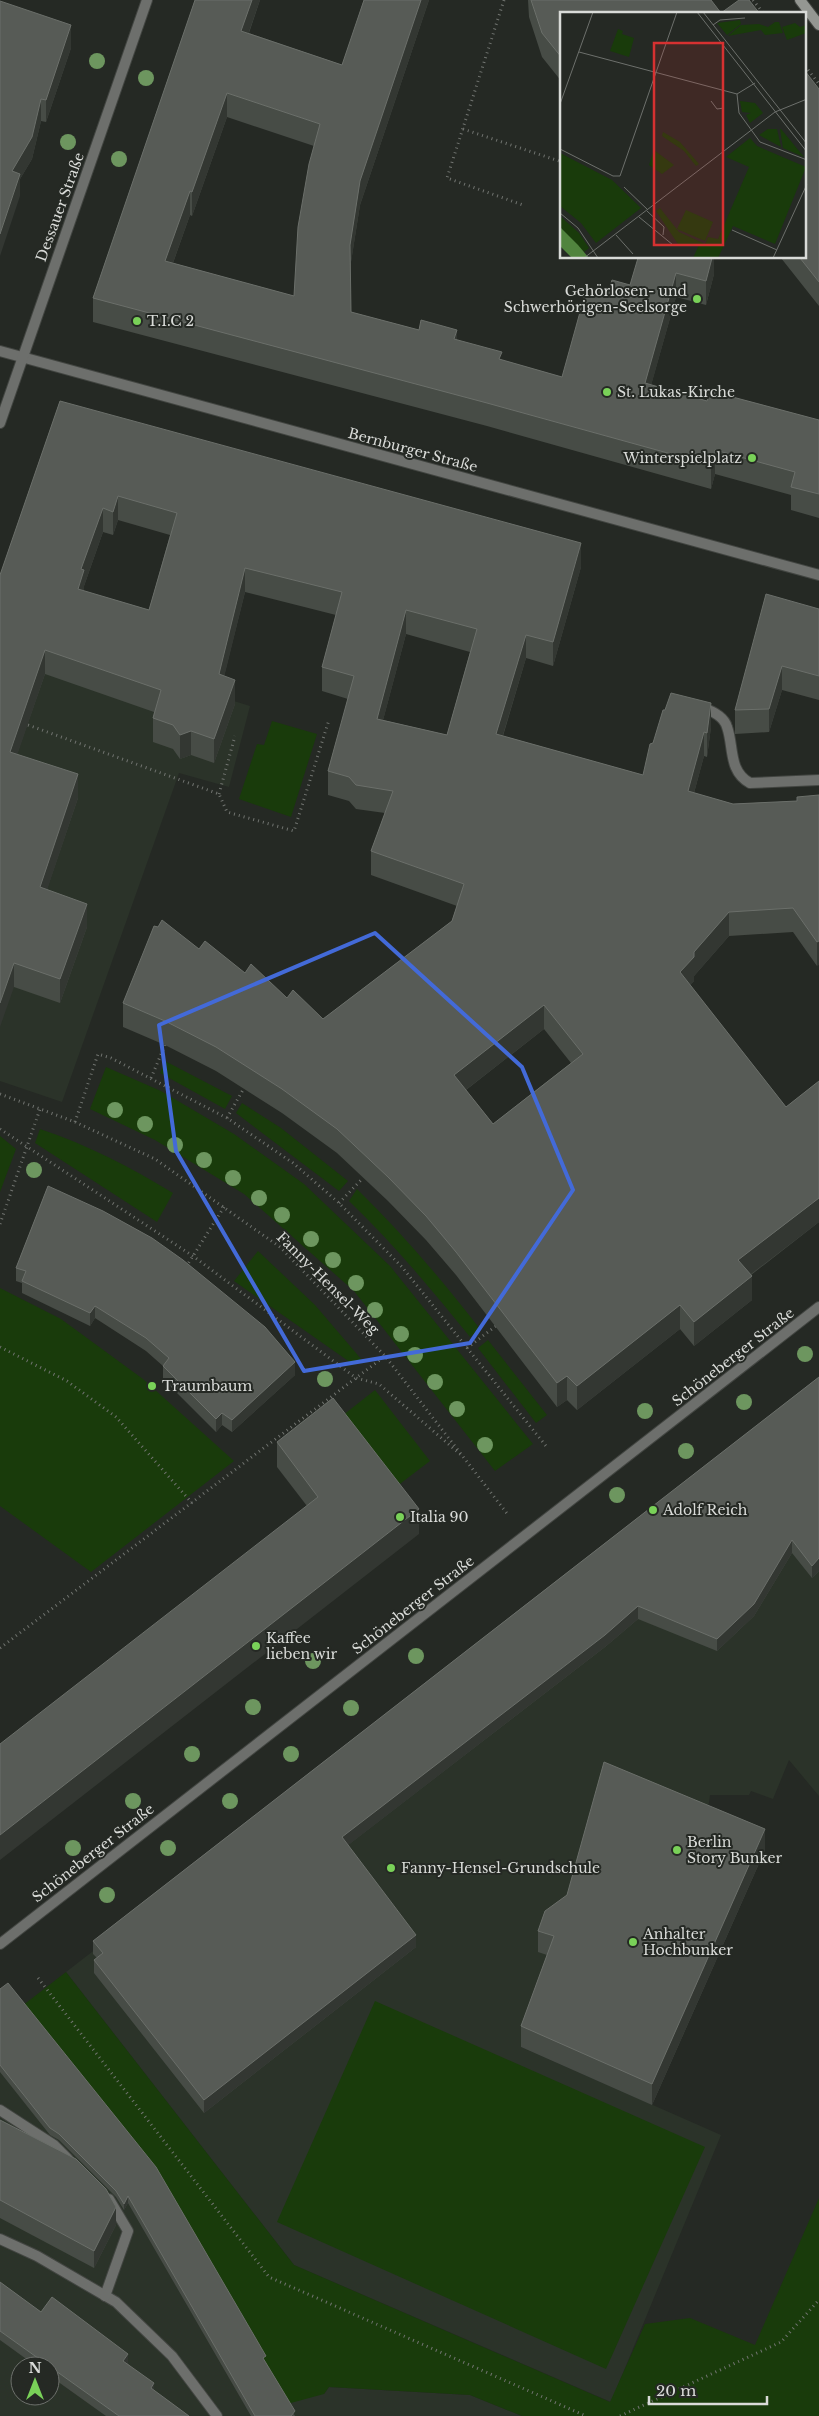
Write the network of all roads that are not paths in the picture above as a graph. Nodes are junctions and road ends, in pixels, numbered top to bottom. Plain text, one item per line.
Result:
1 (147, 0) edge
2 (800, 0) edge
3 (819, 25) edge
4 (0, 351) edge
5 (22, 357) junction
6 (0, 423) edge
7 (819, 575) edge
8 (691, 703) edge
9 (819, 780) edge
10 (819, 1306) edge
11 (0, 1944) edge
12 (0, 2110) edge
13 (73, 2164) edge
14 (99, 2189) edge
15 (0, 2239) edge
16 (105, 2296) junction
17 (217, 2416) edge

1 - 5 street, Dessauer Straße
2 - 3 main road
4 - 5 street, Bernburger Straße
5 - 6 street, Dessauer Straße
5 - 7 street, Bernburger Straße
8 - 9 street
10 - 11 street, Schöneberger Straße
12 - 13 street
14 - 16 street
15 - 16 street
16 - 17 street

